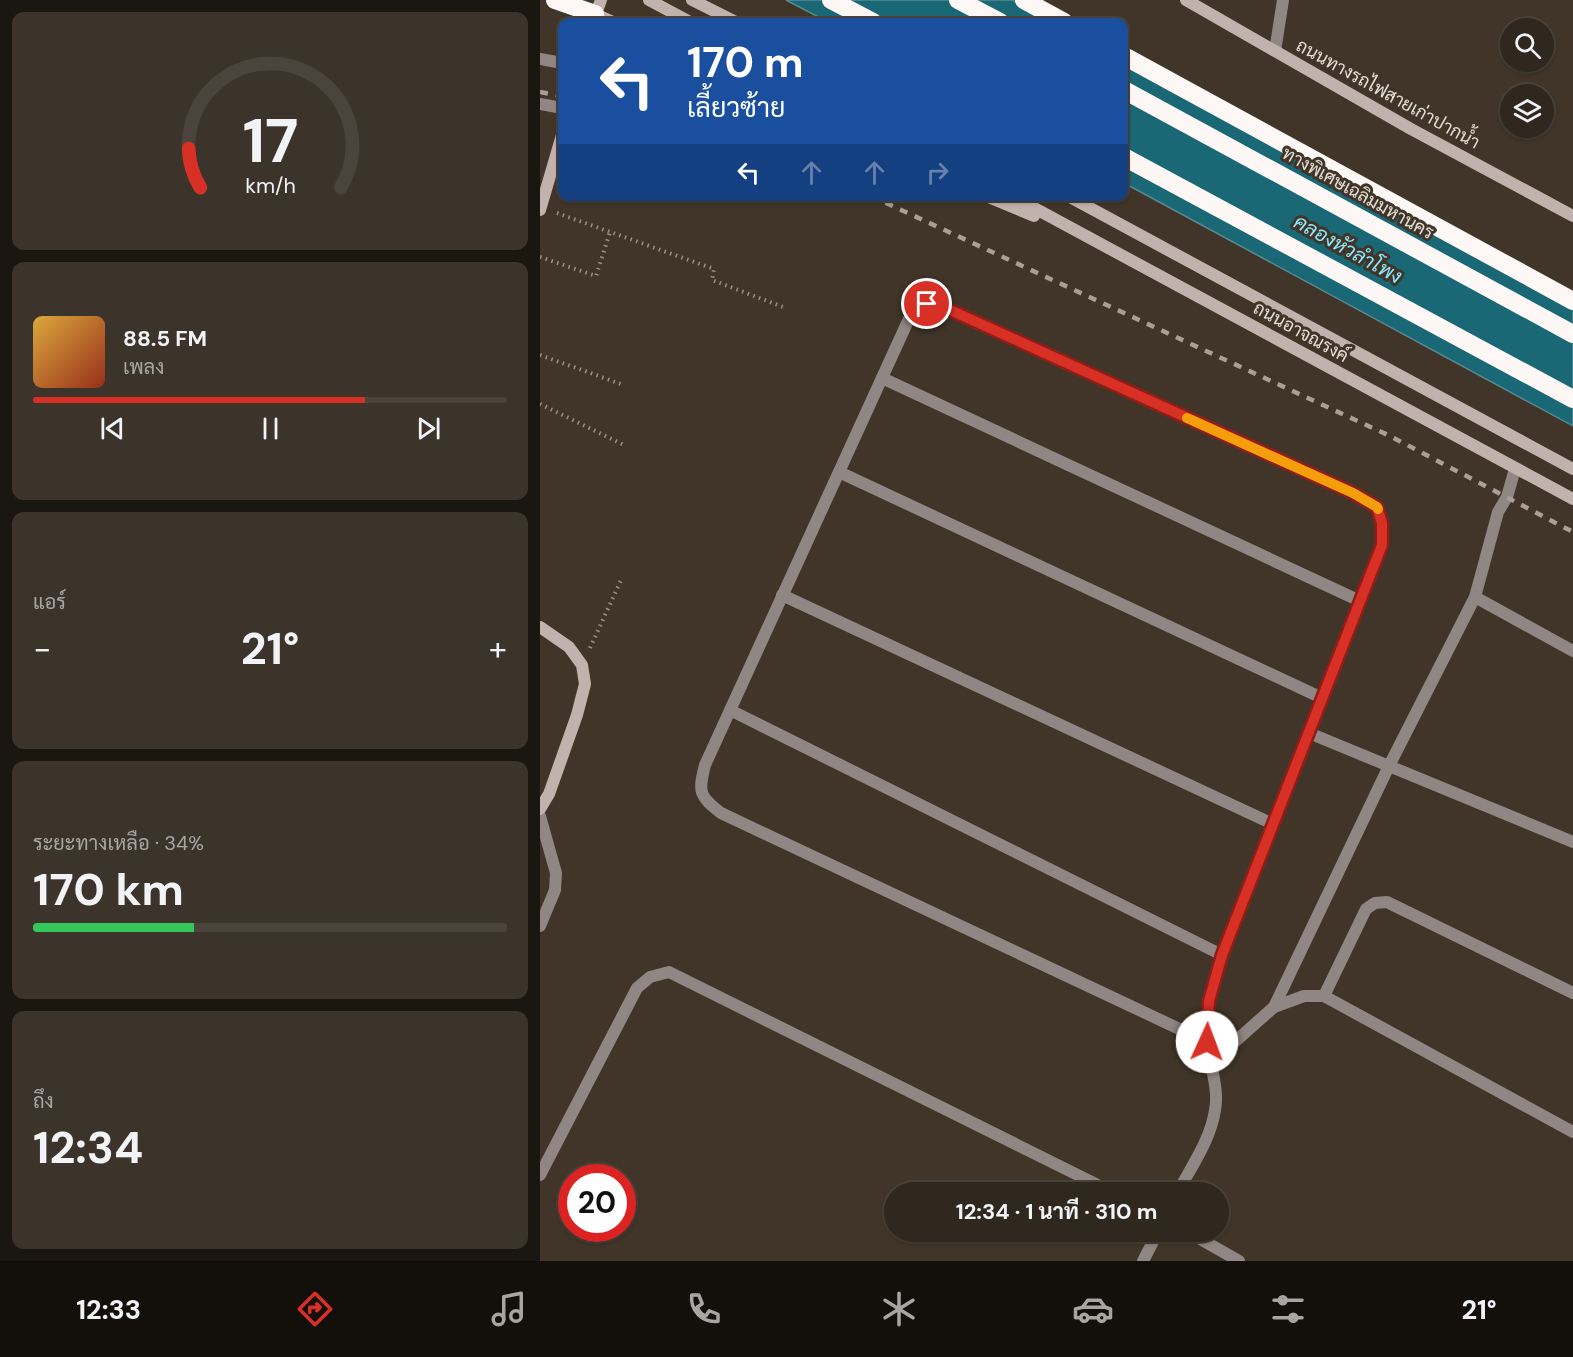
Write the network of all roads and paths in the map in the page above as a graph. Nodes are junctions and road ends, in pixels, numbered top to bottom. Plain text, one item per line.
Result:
1 (555, 0) edge
2 (649, 0) edge
3 (692, 0) edge
4 (831, 0) edge
5 (958, 0) edge
6 (1024, 0) edge
7 (1186, 0) edge
8 (1283, 0) edge
9 (596, 12) edge
10 (683, 18) edge
11 (728, 18) edge
12 (865, 18) edge
13 (992, 18) edge
14 (1057, 18) edge
15 (1275, 51) junction
16 (1128, 58) edge
17 (540, 59) edge
18 (558, 62) edge
19 (1128, 92) edge
20 (540, 104) edge
21 (558, 107) edge
22 (558, 149) edge
23 (1128, 159) edge
24 (998, 201) edge
25 (1021, 201) edge
26 (1077, 201) edge
27 (541, 208) edge
28 (1573, 216) edge
29 (610, 232) junction
30 (1091, 239) junction
31 (540, 257) edge
32 (1573, 302) edge
33 (783, 307) dead end
34 (1573, 334) edge
35 (540, 355) edge
36 (882, 378) junction
37 (621, 384) dead end
38 (1573, 399) edge
39 (540, 404) edge
40 (624, 445) dead end
41 (1515, 469) junction
42 (1573, 469) edge
43 (839, 472) junction
44 (1573, 499) edge
45 (622, 578) dead end
46 (782, 595) junction
47 (1475, 597) junction
48 (1360, 601) junction
49 (540, 627) edge
50 (1573, 651) edge
51 (582, 665) junction
52 (1322, 698) junction
53 (730, 710) junction
54 (1308, 733) junction
55 (1389, 766) junction
56 (540, 809) edge
57 (540, 816) edge
58 (1273, 824) junction
59 (1573, 842) edge
60 (540, 926) edge
61 (1222, 955) junction
62 (1573, 993) edge
63 (1324, 996) junction
64 (1274, 1007) junction
65 (1207, 1042) junction
66 (1211, 1063) junction
67 (1573, 1132) edge
68 (540, 1175) edge
69 (1093, 1182) edge
70 (1183, 1182) edge
71 (1153, 1242) edge
72 (1206, 1242) edge
73 (1143, 1261) edge
74 (1239, 1261) edge

1 - 9 highway
2 - 10 main road
3 - 11 main road
4 - 12 highway
5 - 13 highway
6 - 14 highway
7 - 15 main road, ถนนทางรถไฟสายเก่าปากน้ำ
8 - 15 street
15 - 28 main road, ถนนทางรถไฟสายเก่าปากน้ำ
16 - 32 highway
17 - 18 street
19 - 34 highway, ทางพิเศษเฉลิมมหานคร
20 - 21 street
22 - 27 main road
23 - 38 highway
24 - 30 main road
25 - 30 main road, ถนนอาจณรงค์
26 - 42 main road, ถนนอาจณรงค์
27 - 29 path
29 - 31 path
29 - 33 path
30 - 41 main road, ถนนอาจณรงค์
35 - 37 path
36 - 43 street
36 - 48 street
36 - 48 street
39 - 40 path
41 - 44 main road, ถนนอาจณรงค์
41 - 47 street
43 - 46 street
43 - 52 street
45 - 51 path
46 - 53 street
46 - 58 street
47 - 50 street
47 - 55 street
48 - 52 street
49 - 51 main road
51 - 56 main road
52 - 54 street
53 - 61 street
53 - 65 street
54 - 55 street
54 - 58 street
55 - 59 street
55 - 64 street
57 - 60 street
58 - 61 street
61 - 65 street
62 - 63 street
63 - 64 street
63 - 67 street
64 - 66 street
65 - 66 street
66 - 70 street
68 - 69 street
71 - 73 street
72 - 74 street

